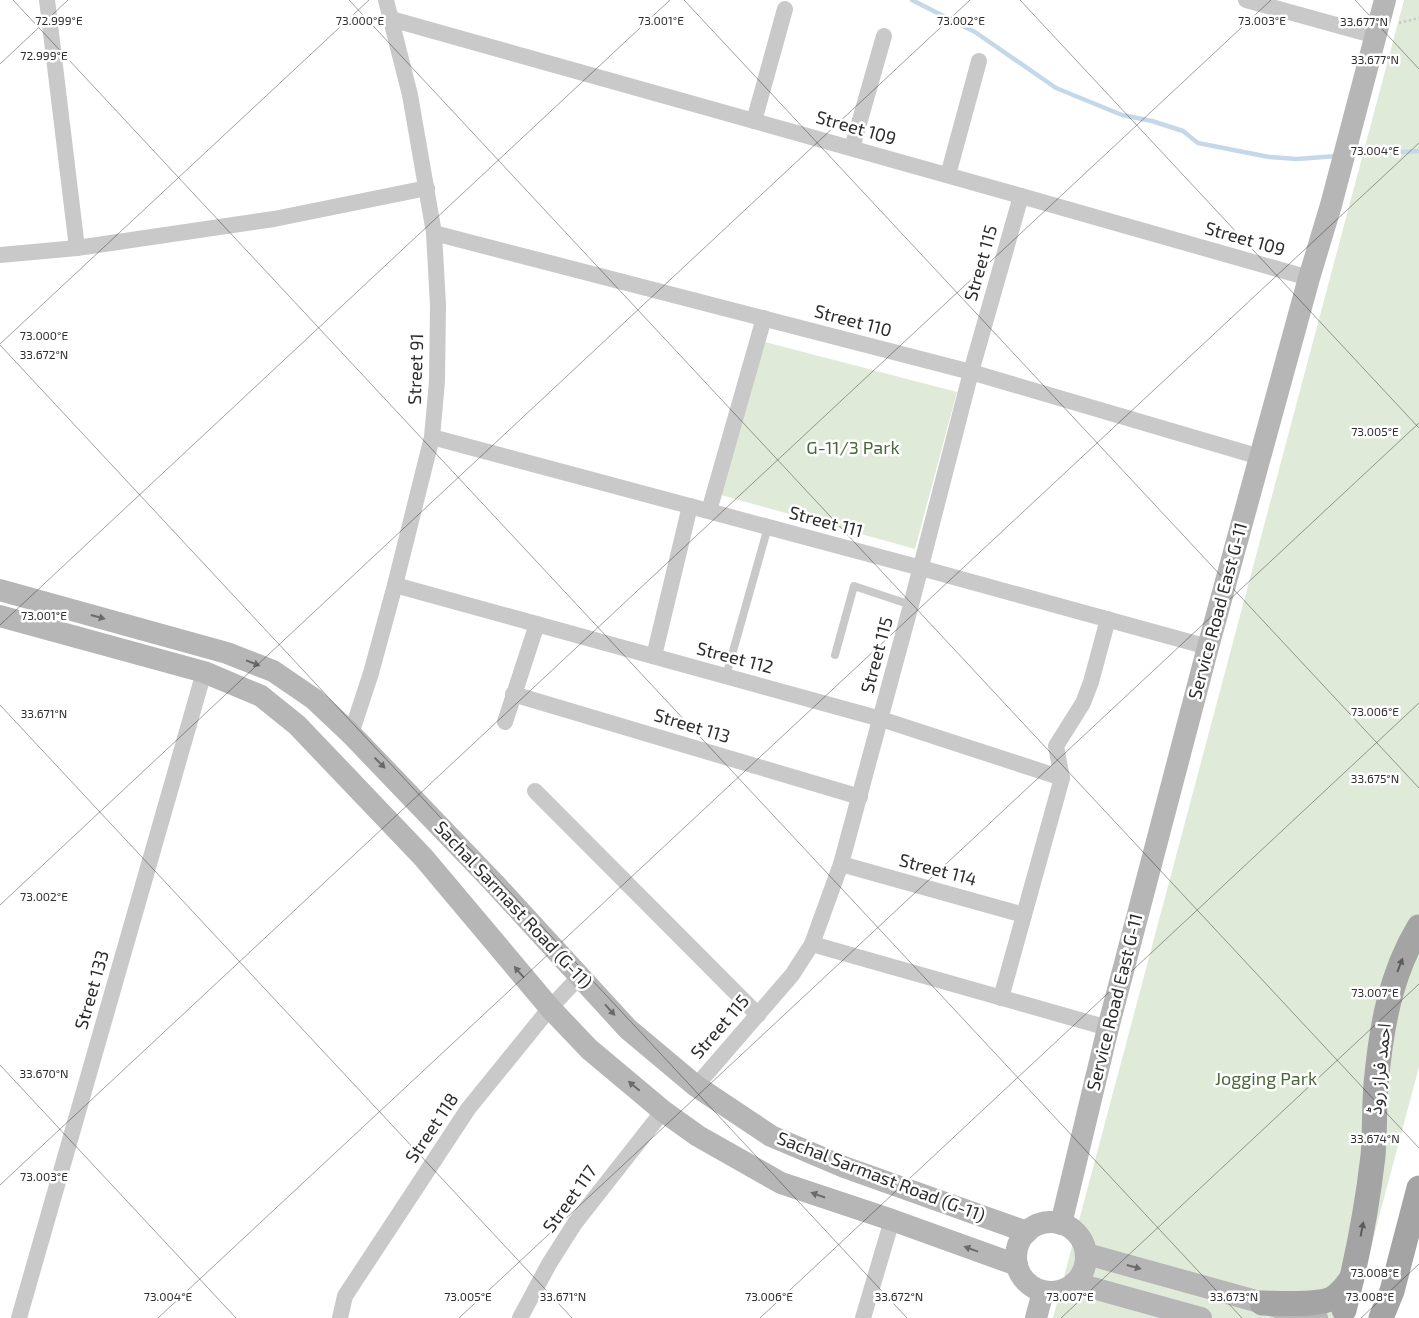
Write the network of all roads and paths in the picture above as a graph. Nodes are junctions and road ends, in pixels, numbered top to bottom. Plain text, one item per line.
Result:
1 (47, 0) edge
2 (386, 0) edge
3 (1246, 0) edge
4 (1385, 0) edge
5 (785, 9) dead end
6 (391, 19) junction
7 (884, 36) dead end
8 (1376, 36) junction
9 (979, 61) dead end
10 (754, 120) junction
11 (852, 148) junction
12 (948, 175) junction
13 (427, 188) junction
14 (1021, 196) junction
15 (434, 233) junction
16 (77, 248) junction
17 (0, 255) edge
18 (1309, 278) junction
19 (764, 318) junction
20 (971, 372) junction
21 (432, 437) junction
22 (1260, 457) junction
23 (690, 506) junction
24 (709, 511) junction
25 (768, 527) junction
26 (921, 568) junction
27 (395, 585) junction
28 (0, 590) edge
29 (911, 604) junction
30 (0, 616) edge
31 (1108, 619) junction
32 (537, 624) junction
33 (1208, 647) junction
34 (835, 655) dead end
35 (654, 656) junction
36 (204, 672) junction
37 (726, 676) junction
38 (513, 694) junction
39 (881, 719) junction
40 (504, 722) dead end
41 (351, 734) junction
42 (1062, 778) junction
43 (535, 791) dead end
44 (860, 797) junction
45 (841, 864) junction
46 (1024, 914) junction
47 (1419, 927) edge
48 (812, 944) junction
49 (580, 976) junction
50 (1001, 998) junction
51 (550, 1008) junction
52 (758, 1015) junction
53 (1108, 1028) junction
54 (696, 1086) junction
55 (663, 1110) junction
56 (1419, 1188) edge
57 (892, 1220) junction
58 (1061, 1224) junction
59 (1027, 1232) junction
60 (1087, 1254) junction
61 (1017, 1265) junction
62 (1353, 1277) junction
63 (1076, 1284) junction
64 (1392, 1291) junction
65 (1043, 1292) junction
66 (1262, 1303) junction
67 (1338, 1314) edge
68 (19, 1318) edge
69 (340, 1318) edge
70 (520, 1318) edge
71 (863, 1318) edge
72 (1036, 1318) edge
73 (1201, 1318) edge
74 (1317, 1318) edge
75 (1380, 1318) edge
76 (1395, 1318) edge

1 - 16 street
2 - 6 street, Street 91
3 - 8 street
4 - 8 main road, Service Road East G-11
5 - 10 street
6 - 10 street, Street 109
6 - 13 street, Street 91
7 - 11 street
8 - 18 main road, Service Road East G-11
9 - 12 street
10 - 11 street, Street 109
11 - 12 street, Street 109
12 - 14 street, Street 109
13 - 15 street, Street 91
13 - 16 street
14 - 18 street, Street 109
14 - 20 street, Street 115
15 - 19 street, Street 110
15 - 21 street, Street 91
16 - 17 street
18 - 22 main road, Service Road East G-11
19 - 20 street, Street 110
19 - 24 street
20 - 22 street, Street 110
20 - 26 street, Street 115
21 - 23 street, Street 111
21 - 27 street, Street 91
22 - 33 main road, Service Road East G-11
23 - 24 street, Street 111
23 - 35 street
24 - 25 street, Street 111
25 - 26 street, Street 111
25 - 37 lane
26 - 29 street, Street 115
26 - 31 street, Street 111
27 - 32 street, Street 112
27 - 41 street, Street 91
28 -> 41 main road, Sachal Sarmast Road (G-11)
29 - 34 lane
29 - 39 street, Street 115
30 - 36 main road, Sachal Sarmast Road (G-11)
31 - 33 street, Street 111
31 - 42 street
32 - 35 street, Street 112
32 - 38 street
33 - 53 main road, Service Road East G-11
35 - 37 street, Street 112
51 -> 36 main road, Sachal Sarmast Road (G-11)
36 - 68 street, Street 133
37 - 39 street, Street 112
38 - 40 street
38 - 44 street, Street 113
39 - 42 street, Street 112
39 - 44 street, Street 115
41 -> 49 main road, Sachal Sarmast Road (G-11)
42 - 46 street
43 - 52 street
44 - 45 street, Street 115
45 - 46 street, Street 114
45 - 48 street, Street 115
46 - 50 street
62 -> 47 main road, احمد فراز روڈ
48 - 50 street
48 - 52 street, Street 115
49 - 51 street, Street 118
49 -> 54 main road, Sachal Sarmast Road (G-11)
50 - 53 street
55 -> 51 main road, Sachal Sarmast Road (G-11)
51 - 69 street, Street 118
52 - 54 street, Street 115
53 - 58 main road, Service Road East G-11
54 - 59 main road, Sachal Sarmast Road (G-11)
57 -> 55 main road, Sachal Sarmast Road (G-11)
55 - 70 street, Street 117
56 - 64 main road
61 -> 57 main road, Sachal Sarmast Road (G-11)
57 - 71 street
58 - 59 main road
58 - 60 main road
59 - 61 main road
60 - 63 main road
60 -> 66 main road
61 - 65 main road
62 - 66 main road
62 - 67 main road, احمد فراز روڈ
63 - 65 main road
63 - 73 main road
64 - 75 main road
64 - 76 main road
65 - 72 main road
66 - 74 main road
67 - 75 main road

